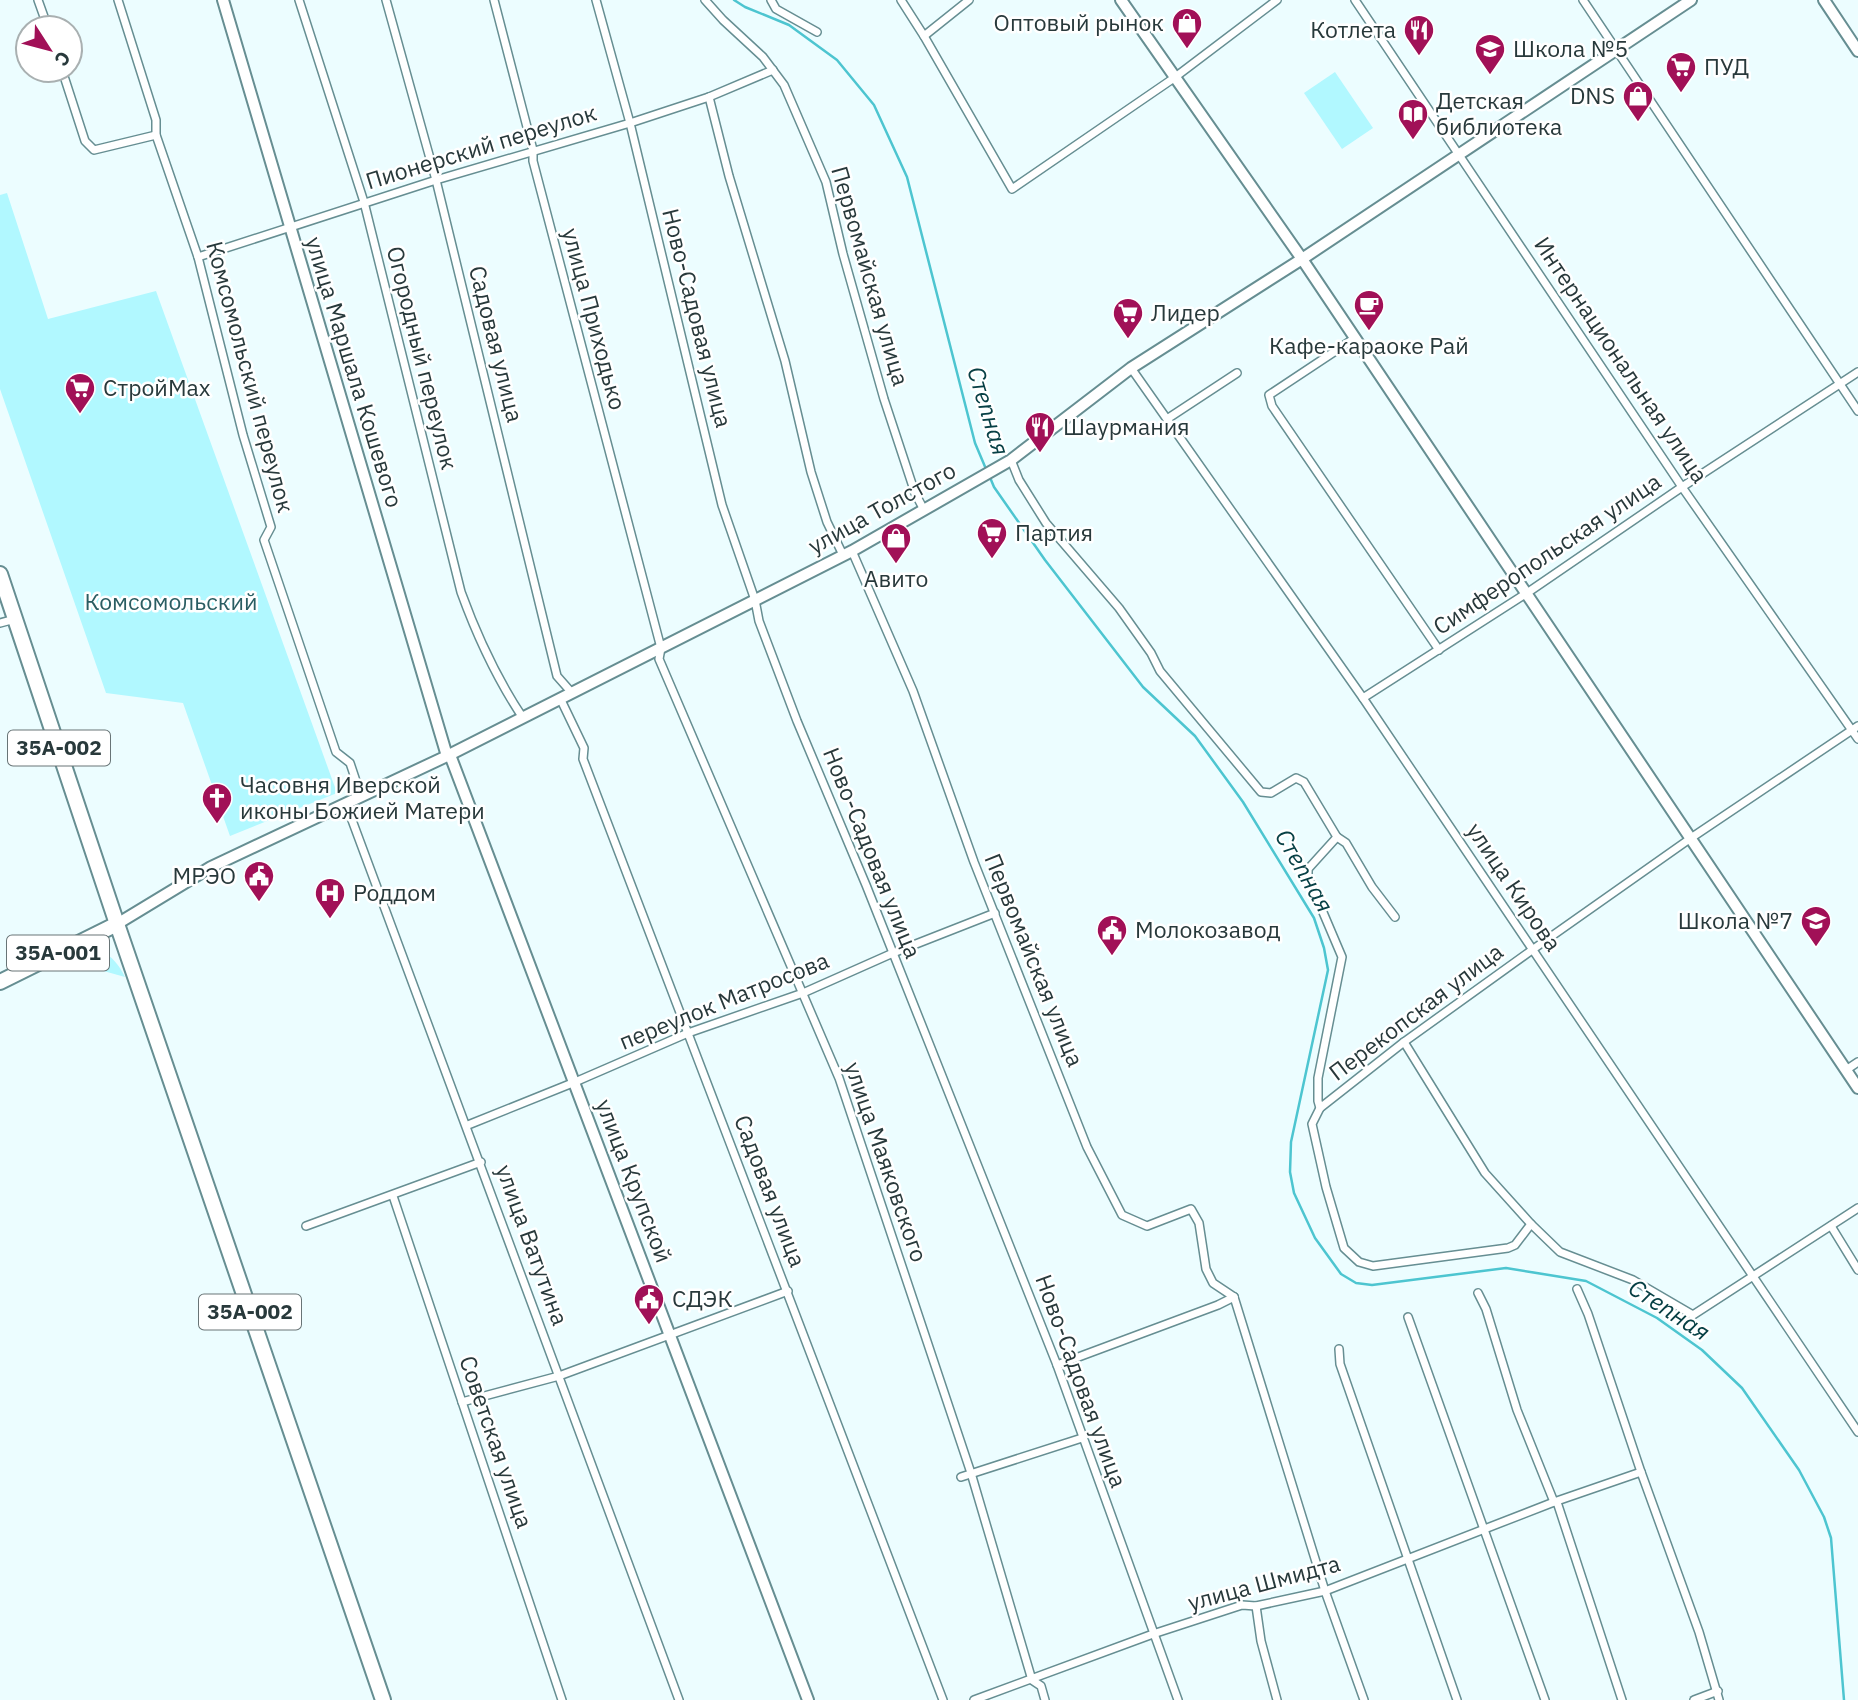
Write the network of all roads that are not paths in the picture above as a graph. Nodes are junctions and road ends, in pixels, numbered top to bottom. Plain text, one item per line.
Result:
1 (118, 0) edge
2 (223, 0) edge
3 (299, 0) edge
4 (386, 0) edge
5 (494, 0) edge
6 (596, 0) edge
7 (705, 0) edge
8 (771, 0) edge
9 (901, 0) edge
10 (969, 0) edge
11 (1121, 0) edge
12 (1277, 0) edge
13 (1355, 0) edge
14 (1583, 0) edge
15 (1691, 0) edge
16 (1824, 0) edge
17 (817, 32) dead end
18 (924, 36) junction
19 (1615, 51) junction
20 (1858, 51) edge
21 (773, 70) junction
22 (1174, 78) junction
23 (67, 84) edge
24 (709, 97) junction
25 (630, 123) junction
26 (156, 135) junction
27 (533, 150) junction
28 (1460, 153) junction
29 (436, 180) junction
30 (364, 202) junction
31 (289, 228) junction
32 (198, 257) junction
33 (1302, 259) junction
34 (1355, 338) junction
35 (1131, 368) junction
36 (1858, 372) edge
37 (1237, 373) dead end
38 (1840, 384) junction
39 (1858, 411) edge
40 (1167, 419) junction
41 (1008, 461) junction
42 (1682, 487) junction
43 (923, 510) junction
44 (847, 553) junction
45 (0, 574) edge
46 (1527, 593) junction
47 (755, 600) junction
48 (15, 619) junction
49 (0, 623) edge
50 (661, 648) junction
51 (1439, 650) junction
52 (572, 693) junction
53 (560, 698) junction
54 (1363, 698) junction
55 (523, 718) junction
56 (1855, 728) edge
57 (1858, 738) edge
58 (448, 755) junction
59 (361, 796) junction
60 (346, 804) junction
61 (1337, 837) junction
62 (1691, 838) junction
63 (995, 914) junction
64 (1395, 917) dead end
65 (117, 923) junction
66 (1532, 950) junction
67 (893, 953) junction
68 (0, 982) edge
69 (803, 993) junction
70 (688, 1032) junction
71 (1404, 1042) junction
72 (1858, 1062) edge
73 (1846, 1070) junction
74 (575, 1082) junction
75 (1858, 1088) edge
76 (1320, 1108) junction
77 (468, 1125) junction
78 (481, 1162) junction
79 (393, 1196) junction
80 (1858, 1208) edge
81 (1531, 1224) junction
82 (306, 1226) dead end
83 (1830, 1226) junction
84 (1858, 1270) edge
85 (1753, 1275) junction
86 (1577, 1289) dead end
87 (788, 1291) junction
88 (1478, 1293) dead end
89 (1234, 1297) junction
90 (1408, 1317) dead end
91 (669, 1334) junction
92 (1339, 1349) dead end
93 (1057, 1365) junction
94 (559, 1376) junction
95 (462, 1402) junction
96 (1858, 1432) edge
97 (1082, 1438) junction
98 (1641, 1472) junction
99 (971, 1474) junction
100 (961, 1477) dead end
101 (1555, 1502) junction
102 (1485, 1529) junction
103 (1408, 1559) junction
104 (1325, 1591) junction
105 (1255, 1606) junction
106 (1153, 1634) junction
107 (1032, 1679) junction
108 (1719, 1696) edge
109 (383, 1700) edge
110 (562, 1700) edge
111 (680, 1700) edge
112 (808, 1700) edge
113 (943, 1700) edge
114 (975, 1700) edge
115 (1045, 1700) edge
116 (1178, 1700) edge
117 (1277, 1700) edge
118 (1364, 1700) edge
119 (1457, 1700) edge
120 (1545, 1700) edge
121 (1622, 1700) edge
122 (1694, 1700) edge

1 - 26 street, Комсомольский переулок
2 - 31 main road, улица Маршала Кошевого
3 - 30 street, Огородный переулок
4 - 29 street, Садовая улица
5 - 27 street, улица Приходько
6 - 25 street, Ново-Садовая улица
7 - 21 street, Первомайская улица
8 - 17 street
9 - 18 street
10 - 18 street
11 - 22 main road
12 - 22 street
13 - 28 street, Интернациональная улица
14 - 19 street
15 - 19 main road, улица Толстого
16 - 20 main road
18 - 22 street
19 - 28 main road, улица Толстого
19 - 38 street
21 - 24 street, Пионерский переулок
21 - 43 street, Первомайская улица
22 - 33 main road
23 - 26 street
24 - 25 street, Пионерский переулок
24 - 44 street, Первомайская улица
25 - 27 street, Пионерский переулок
25 - 47 street, Ново-Садовая улица
26 - 32 street, Комсомольский переулок
27 - 29 street, Пионерский переулок
27 - 50 street, улица Приходько
28 - 33 main road, улица Толстого
28 - 42 street, Интернациональная улица
29 - 30 street, Пионерский переулок
29 - 52 street, Садовая улица
30 - 31 street, Пионерский переулок
30 - 55 street, Огородный переулок
31 - 32 street, Пионерский переулок
31 - 58 main road, улица Маршала Кошевого
32 - 59 street, Комсомольский переулок
33 - 34 main road
33 - 35 main road, улица Толстого
34 - 46 main road
34 - 51 street
35 - 40 street, улица Кирова
35 - 41 main road, улица Толстого
36 - 38 street, Симферопольская улица
37 - 40 street
38 - 39 street
38 - 42 street, Симферопольская улица
40 - 54 street, улица Кирова
41 - 43 main road, улица Толстого
41 - 61 street
42 - 46 street, Симферопольская улица
42 - 56 street, Интернациональная улица
43 - 44 main road, улица Толстого
44 - 47 main road, улица Толстого
44 - 63 street, Первомайская улица
45 - 48 highway, 35А-002
46 - 51 street, Симферопольская улица
46 - 62 main road
47 - 50 main road, улица Толстого
47 - 67 street, Ново-Садовая улица
48 - 49 street
48 - 65 highway, 35А-002
50 - 52 main road, улица Толстого
50 - 69 street, улица Маяковского
51 - 54 street, Симферопольская улица
52 - 53 main road, улица Толстого
53 - 55 main road, улица Толстого
53 - 70 street, Садовая улица
54 - 66 street, улица Кирова
55 - 58 main road, улица Толстого
56 - 57 street, Интернациональная улица
56 - 62 street, Перекопская улица
58 - 59 main road, улица Толстого
58 - 74 main road, улица Крупской
59 - 60 main road, улица Толстого
60 - 65 main road, улица Толстого
60 - 77 street, улица Ватутина
61 - 64 street
61 - 76 street
62 - 66 street, Перекопская улица
62 - 73 main road
63 - 67 street, переулок Матросова
63 - 89 street, Первомайская улица
65 - 68 highway, 35А-001
65 - 109 highway, 35А-002
66 - 71 street, Перекопская улица
66 - 85 street, улица Кирова
67 - 69 street, переулок Матросова
67 - 93 street, Ново-Садовая улица
69 - 70 street, переулок Матросова
69 - 99 street, улица Маяковского
70 - 74 street, переулок Матросова
70 - 87 street, Садовая улица
71 - 76 street, Перекопская улица
71 - 81 street
72 - 73 street
73 - 75 main road
74 - 77 street, переулок Матросова
74 - 91 main road, улица Крупской
76 - 81 street, Перекопская улица
77 - 78 street, улица Ватутина
78 - 79 street
78 - 94 street, улица Ватутина
79 - 82 street
79 - 95 street, Советская улица
80 - 83 street
81 - 85 street
83 - 84 street
83 - 85 street
85 - 96 street, улица Кирова
86 - 98 street
87 - 91 street
87 - 113 street, Садовая улица
88 - 101 street
89 - 93 street
89 - 104 street
90 - 102 street
91 - 94 street
91 - 112 main road, улица Крупской
92 - 103 street
93 - 97 street, Ново-Садовая улица
94 - 95 street
94 - 111 street, улица Ватутина
95 - 110 street, Советская улица
97 - 99 street
97 - 106 street, Ново-Садовая улица
98 - 101 street, улица Шмидта
98 - 108 street
99 - 100 street
99 - 107 street, улица Маяковского
101 - 102 street, улица Шмидта
101 - 121 street
102 - 103 street, улица Шмидта
102 - 120 street
103 - 104 street, улица Шмидта
103 - 119 street
104 - 105 street, улица Шмидта
104 - 118 street
105 - 106 street, улица Шмидта
105 - 117 street
106 - 107 street, улица Шмидта
106 - 116 street, Ново-Садовая улица
107 - 114 street, улица Шмидта
107 - 115 street, улица Маяковского
108 - 122 street

